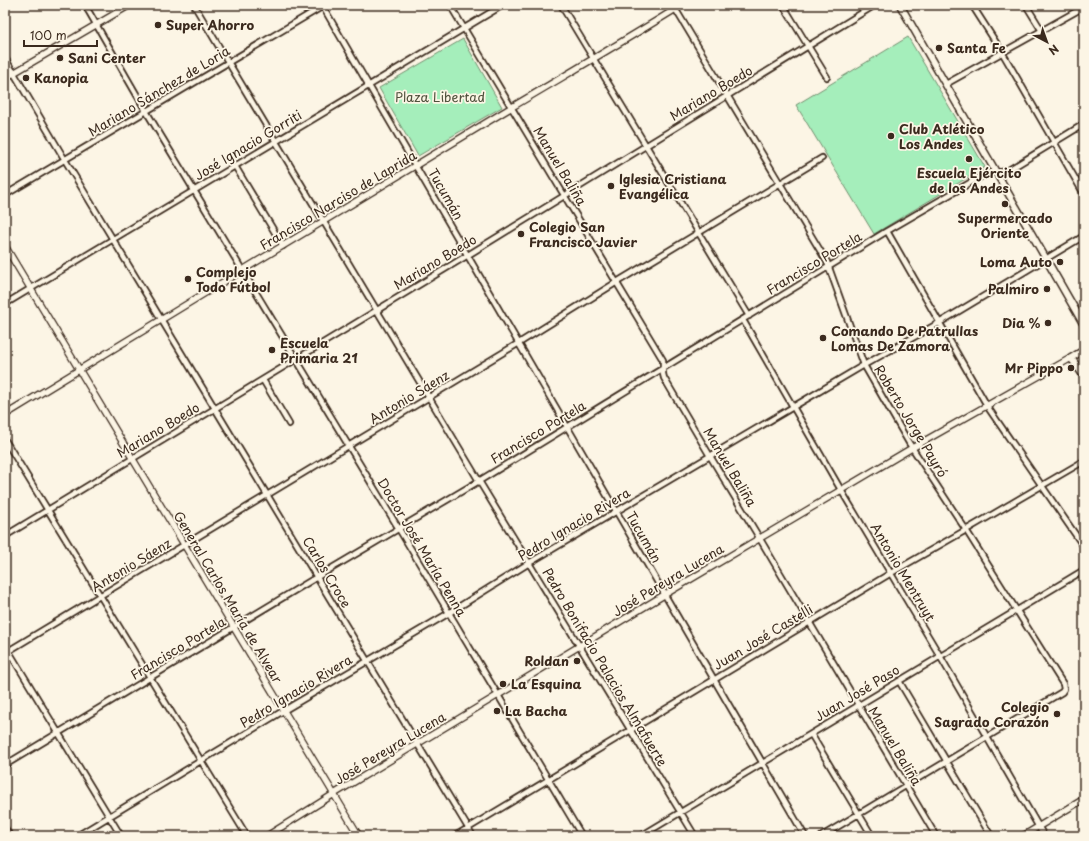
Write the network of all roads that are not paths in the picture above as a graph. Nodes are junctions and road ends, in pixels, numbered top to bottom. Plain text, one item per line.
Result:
1 (85, 5) edge
2 (130, 5) edge
3 (194, 5) edge
4 (323, 5) edge
5 (450, 5) edge
6 (502, 5) edge
7 (561, 5) edge
8 (682, 5) edge
9 (783, 5) edge
10 (875, 5) edge
11 (900, 5) edge
12 (972, 5) edge
13 (1026, 5) edge
14 (1084, 6) edge
15 (674, 7) edge
16 (97, 24) junction
17 (464, 28) junction
18 (1042, 31) junction
19 (808, 46) junction
20 (1002, 52) junction
21 (5, 58) edge
22 (594, 59) junction
23 (229, 62) junction
24 (13, 73) junction
25 (827, 77) dead end
26 (5, 78) edge
27 (946, 84) junction
28 (369, 85) junction
29 (727, 96) junction
30 (512, 107) junction
31 (146, 111) junction
32 (1084, 124) edge
33 (276, 141) junction
34 (1054, 142) junction
35 (646, 145) junction
36 (822, 158) dead end
37 (64, 160) junction
38 (235, 166) junction
39 (416, 166) junction
40 (995, 171) junction
41 (780, 183) junction
42 (194, 191) junction
43 (1084, 194) edge
44 (5, 195) edge
45 (564, 196) junction
46 (324, 222) junction
47 (887, 232) junction
48 (699, 233) junction
49 (1084, 236) edge
50 (113, 239) junction
51 (5, 246) edge
52 (283, 246) junction
53 (468, 255) junction
54 (1046, 259) junction
55 (829, 267) junction
56 (242, 270) junction
57 (617, 282) junction
58 (30, 289) junction
59 (5, 304) edge
60 (377, 310) junction
61 (749, 316) junction
62 (161, 320) junction
63 (743, 320) junction
64 (939, 323) junction
65 (1084, 325) edge
66 (519, 344) junction
67 (1084, 350) edge
68 (1072, 358) junction
69 (296, 360) junction
70 (864, 365) junction
71 (662, 369) junction
72 (79, 370) junction
73 (1084, 376) edge
74 (262, 380) junction
75 (429, 398) junction
76 (794, 406) junction
77 (987, 406) junction
78 (215, 409) junction
79 (5, 415) edge
80 (289, 424) dead end
81 (567, 427) junction
82 (5, 440) edge
83 (348, 447) junction
84 (912, 448) junction
85 (710, 456) junction
86 (132, 459) junction
87 (1084, 461) edge
88 (479, 481) junction
89 (1042, 485) junction
90 (841, 490) junction
91 (267, 495) junction
92 (48, 510) junction
93 (616, 511) junction
94 (399, 529) junction
95 (966, 530) junction
96 (5, 536) edge
97 (760, 539) junction
98 (185, 545) junction
99 (1084, 547) edge
100 (529, 563) junction
101 (1084, 570) edge
102 (891, 573) junction
103 (317, 577) junction
104 (664, 595) junction
105 (100, 596) junction
106 (1016, 611) junction
107 (448, 613) junction
108 (809, 622) junction
109 (234, 627) junction
110 (5, 645) edge
111 (579, 647) junction
112 (7, 652) edge
113 (940, 656) junction
114 (367, 660) junction
115 (151, 677) junction
116 (714, 680) junction
117 (899, 681) junction
118 (498, 696) junction
119 (858, 705) junction
120 (283, 711) junction
121 (630, 730) junction
122 (58, 733) junction
123 (811, 734) junction
124 (987, 738) junction
125 (417, 744) junction
126 (200, 760) junction
127 (947, 762) junction
128 (762, 763) junction
129 (5, 765) edge
130 (548, 780) junction
131 (906, 786) junction
132 (334, 794) junction
133 (1084, 799) edge
134 (680, 812) junction
135 (859, 814) junction
136 (109, 816) junction
137 (1039, 826) junction
138 (5, 828) edge
139 (468, 828) junction
140 (10, 836) edge
141 (77, 836) edge
142 (121, 836) edge
143 (247, 836) edge
144 (267, 836) edge
145 (359, 836) edge
146 (455, 836) edge
147 (473, 836) edge
148 (582, 836) edge
149 (641, 836) edge
150 (694, 836) edge
151 (805, 836) edge
152 (822, 836) edge
153 (872, 836) edge
154 (936, 836) edge
155 (991, 836) edge
156 (1022, 836) edge
157 (1044, 836) edge

1 - 16 street, Doctor José María Penna
2 - 16 street
3 - 23 street, Pedro Bonifacio Palacios Almafuerte
4 - 23 street, Mariano Sánchez de Loria
4 - 28 street, Tucumán
5 - 17 street, Manuel Baliña
6 - 17 street, José Ignacio Gorriti
7 - 22 street
8 - 15 street, Francisco Narciso de Laprida
9 - 19 street
10 - 19 street, Mariano Boedo
11 - 27 main road
12 - 20 street
13 - 18 street
14 - 18 street
15 - 22 street, Francisco Narciso de Laprida
15 - 29 street, Roberto Jorge Payró
16 - 24 street
16 - 31 street, Doctor José María Penna
17 - 28 street, José Ignacio Gorriti
17 - 30 street, Manuel Baliña
18 - 20 street
19 - 25 street
19 - 29 street, Mariano Boedo
20 - 27 street
20 - 34 street
21 - 24 street, Carlos Croce
22 - 30 street, Francisco Narciso de Laprida
22 - 35 street
23 - 31 street, Mariano Sánchez de Loria
23 - 33 street, Pedro Bonifacio Palacios Almafuerte
24 - 26 street
24 - 37 street, Carlos Croce
27 - 40 main road
28 - 33 street, José Ignacio Gorriti
28 - 39 street, Tucumán
29 - 35 street, Mariano Boedo
29 - 41 street, Roberto Jorge Payró
30 - 39 street, Francisco Narciso de Laprida
30 - 45 street, Manuel Baliña
31 - 37 street, Mariano Sánchez de Loria
31 - 42 street, Doctor José María Penna
32 - 34 street, Francisco Portela
33 - 38 street, José Ignacio Gorriti
33 - 46 street, Pedro Bonifacio Palacios Almafuerte
34 - 40 street, Francisco Portela
34 - 43 street
35 - 45 street, Mariano Boedo
35 - 48 street
36 - 41 street, Antonio Sáenz
37 - 44 street, Mariano Sánchez de Loria
37 - 50 street, Carlos Croce
38 - 42 street, José Ignacio Gorriti
38 - 52 street
39 - 46 street, Francisco Narciso de Laprida
39 - 53 street, Tucumán
40 - 47 street, Francisco Portela
40 - 54 main road
41 - 48 street, Antonio Sáenz
41 - 55 street, Roberto Jorge Payró
42 - 50 street, José Ignacio Gorriti
42 - 56 street, Doctor José María Penna
45 - 53 street, Mariano Boedo
45 - 57 street, Manuel Baliña
46 - 52 street, Francisco Narciso de Laprida
46 - 60 street, Pedro Bonifacio Palacios Almafuerte
47 - 55 street, Francisco Portela
47 - 64 street
48 - 57 street, Antonio Sáenz
48 - 61 street
49 - 54 street, Pedro Ignacio Rivera
50 - 58 street, José Ignacio Gorriti
50 - 62 street, Carlos Croce
51 - 58 street, General Carlos María de Alvear
52 - 56 street, Francisco Narciso de Laprida
53 - 60 street, Mariano Boedo
53 - 66 street, Tucumán
54 - 64 street, Pedro Ignacio Rivera
54 - 65 main road
55 - 61 street, Francisco Portela
55 - 70 street, Roberto Jorge Payró
56 - 62 street, Francisco Narciso de Laprida
56 - 69 street, Doctor José María Penna
57 - 66 street, Antonio Sáenz
57 - 71 street, Manuel Baliña
58 - 59 street, José Ignacio Gorriti
58 - 72 street, General Carlos María de Alvear
60 - 69 street, Mariano Boedo
60 - 75 street, Pedro Bonifacio Palacios Almafuerte
61 - 63 street, Francisco Portela
62 - 72 street, Francisco Narciso de Laprida
62 - 78 street, Carlos Croce
63 - 71 street, Francisco Portela
63 - 76 street, Antonio Mentruyt
64 - 70 street, Pedro Ignacio Rivera
64 - 77 street
66 - 75 street, Antonio Sáenz
66 - 81 street, Tucumán
67 - 68 main road, José Pereyra Lucena
68 - 73 main road
68 - 77 street, José Pereyra Lucena
69 - 74 street, Mariano Boedo
69 - 83 street, Doctor José María Penna
70 - 76 street, Pedro Ignacio Rivera
70 - 84 street, Roberto Jorge Payró
71 - 81 street, Francisco Portela
71 - 85 street, Manuel Baliña
72 - 79 street, Francisco Narciso de Laprida
72 - 86 street, General Carlos María de Alvear
74 - 78 street, Mariano Boedo
74 - 80 street
75 - 83 street, Antonio Sáenz
75 - 88 street, Pedro Bonifacio Palacios Almafuerte
76 - 85 street, Pedro Ignacio Rivera
76 - 90 street, Antonio Mentruyt
77 - 84 street, José Pereyra Lucena
77 - 89 street
78 - 86 street, Mariano Boedo
78 - 91 street, Carlos Croce
81 - 88 street, Francisco Portela
81 - 93 street, Tucumán
82 - 92 street
83 - 91 street, Antonio Sáenz
83 - 94 street, Doctor José María Penna
84 - 90 street, José Pereyra Lucena
84 - 95 street, Roberto Jorge Payró
85 - 93 street, Pedro Ignacio Rivera
85 - 97 street, Manuel Baliña
86 - 92 street, Mariano Boedo
86 - 98 street, General Carlos María de Alvear
87 - 89 street, Juan José Castelli
88 - 94 street, Francisco Portela
88 - 100 street, Pedro Bonifacio Palacios Almafuerte
89 - 95 street, Juan José Castelli
89 - 99 street
90 - 97 street, José Pereyra Lucena
90 - 102 street, Antonio Mentruyt
91 - 98 street, Antonio Sáenz
91 - 103 street, Carlos Croce
92 - 96 street, Mariano Boedo
92 - 105 street
93 - 100 street, Pedro Ignacio Rivera
93 - 104 street, Tucumán
94 - 103 street, Francisco Portela
94 - 107 street, Doctor José María Penna
95 - 102 street, Juan José Castelli
95 - 106 street, Roberto Jorge Payró
97 - 104 street, José Pereyra Lucena
97 - 108 street, Manuel Baliña
98 - 105 street, Antonio Sáenz
98 - 109 street, General Carlos María de Alvear
100 - 107 street, Pedro Ignacio Rivera
100 - 111 street, Pedro Bonifacio Palacios Almafuerte
101 - 106 street, Juan José Paso
102 - 108 street, Juan José Castelli
102 - 113 street, Antonio Mentruyt
103 - 109 street, Francisco Portela
103 - 114 street, Carlos Croce
104 - 111 street, José Pereyra Lucena
104 - 116 street, Tucumán
105 - 112 street, Antonio Sáenz
105 - 115 street
106 - 113 street, Juan José Paso
106 - 124 street, Roberto Jorge Payró
107 - 114 street, Pedro Ignacio Rivera
107 - 118 street, Doctor José María Penna
108 - 116 street, Juan José Castelli
108 - 119 street, Manuel Baliña
109 - 115 street, Francisco Portela
109 - 120 street, General Carlos María de Alvear
110 - 112 street
111 - 118 street, José Pereyra Lucena
111 - 121 street, Pedro Bonifacio Palacios Almafuerte
112 - 122 street
113 - 117 street, Juan José Paso
113 - 124 street, Antonio Mentruyt
114 - 120 street, Pedro Ignacio Rivera
114 - 125 street, Carlos Croce
115 - 122 street, Francisco Portela
115 - 126 street
116 - 121 street, Juan José Castelli
116 - 128 street, Tucumán
117 - 119 street, Juan José Paso
117 - 127 street
118 - 125 street, José Pereyra Lucena
118 - 130 street, Doctor José María Penna
119 - 123 street, Juan José Paso
119 - 131 street, Manuel Baliña
120 - 126 street, Pedro Ignacio Rivera
120 - 132 street, General Carlos María de Alvear
121 - 130 street, Juan José Castelli
121 - 134 street, Pedro Bonifacio Palacios Almafuerte
122 - 129 street, Francisco Portela
122 - 136 street
123 - 128 street, Juan José Paso
123 - 135 street
124 - 127 street
124 - 137 street, Antonio Mentruyt
125 - 132 street, José Pereyra Lucena
125 - 139 street, Carlos Croce
126 - 136 street, Pedro Ignacio Rivera
126 - 143 street
127 - 131 street
127 - 155 street
128 - 134 street, Juan José Paso
128 - 151 street, Tucumán
130 - 139 street, Juan José Castelli
130 - 148 street, Doctor José María Penna
131 - 135 street
131 - 154 street, Manuel Baliña
132 - 144 street, José Pereyra Lucena
132 - 145 street, General Carlos María de Alvear
133 - 137 street
134 - 149 street, Juan José Paso
134 - 150 street, Pedro Bonifacio Palacios Almafuerte
135 - 152 street
135 - 153 street
136 - 141 street, Pedro Ignacio Rivera
136 - 142 street
137 - 156 street
137 - 157 street, Antonio Mentruyt
138 - 140 street
139 - 146 street, Juan José Castelli
139 - 147 street, Carlos Croce

